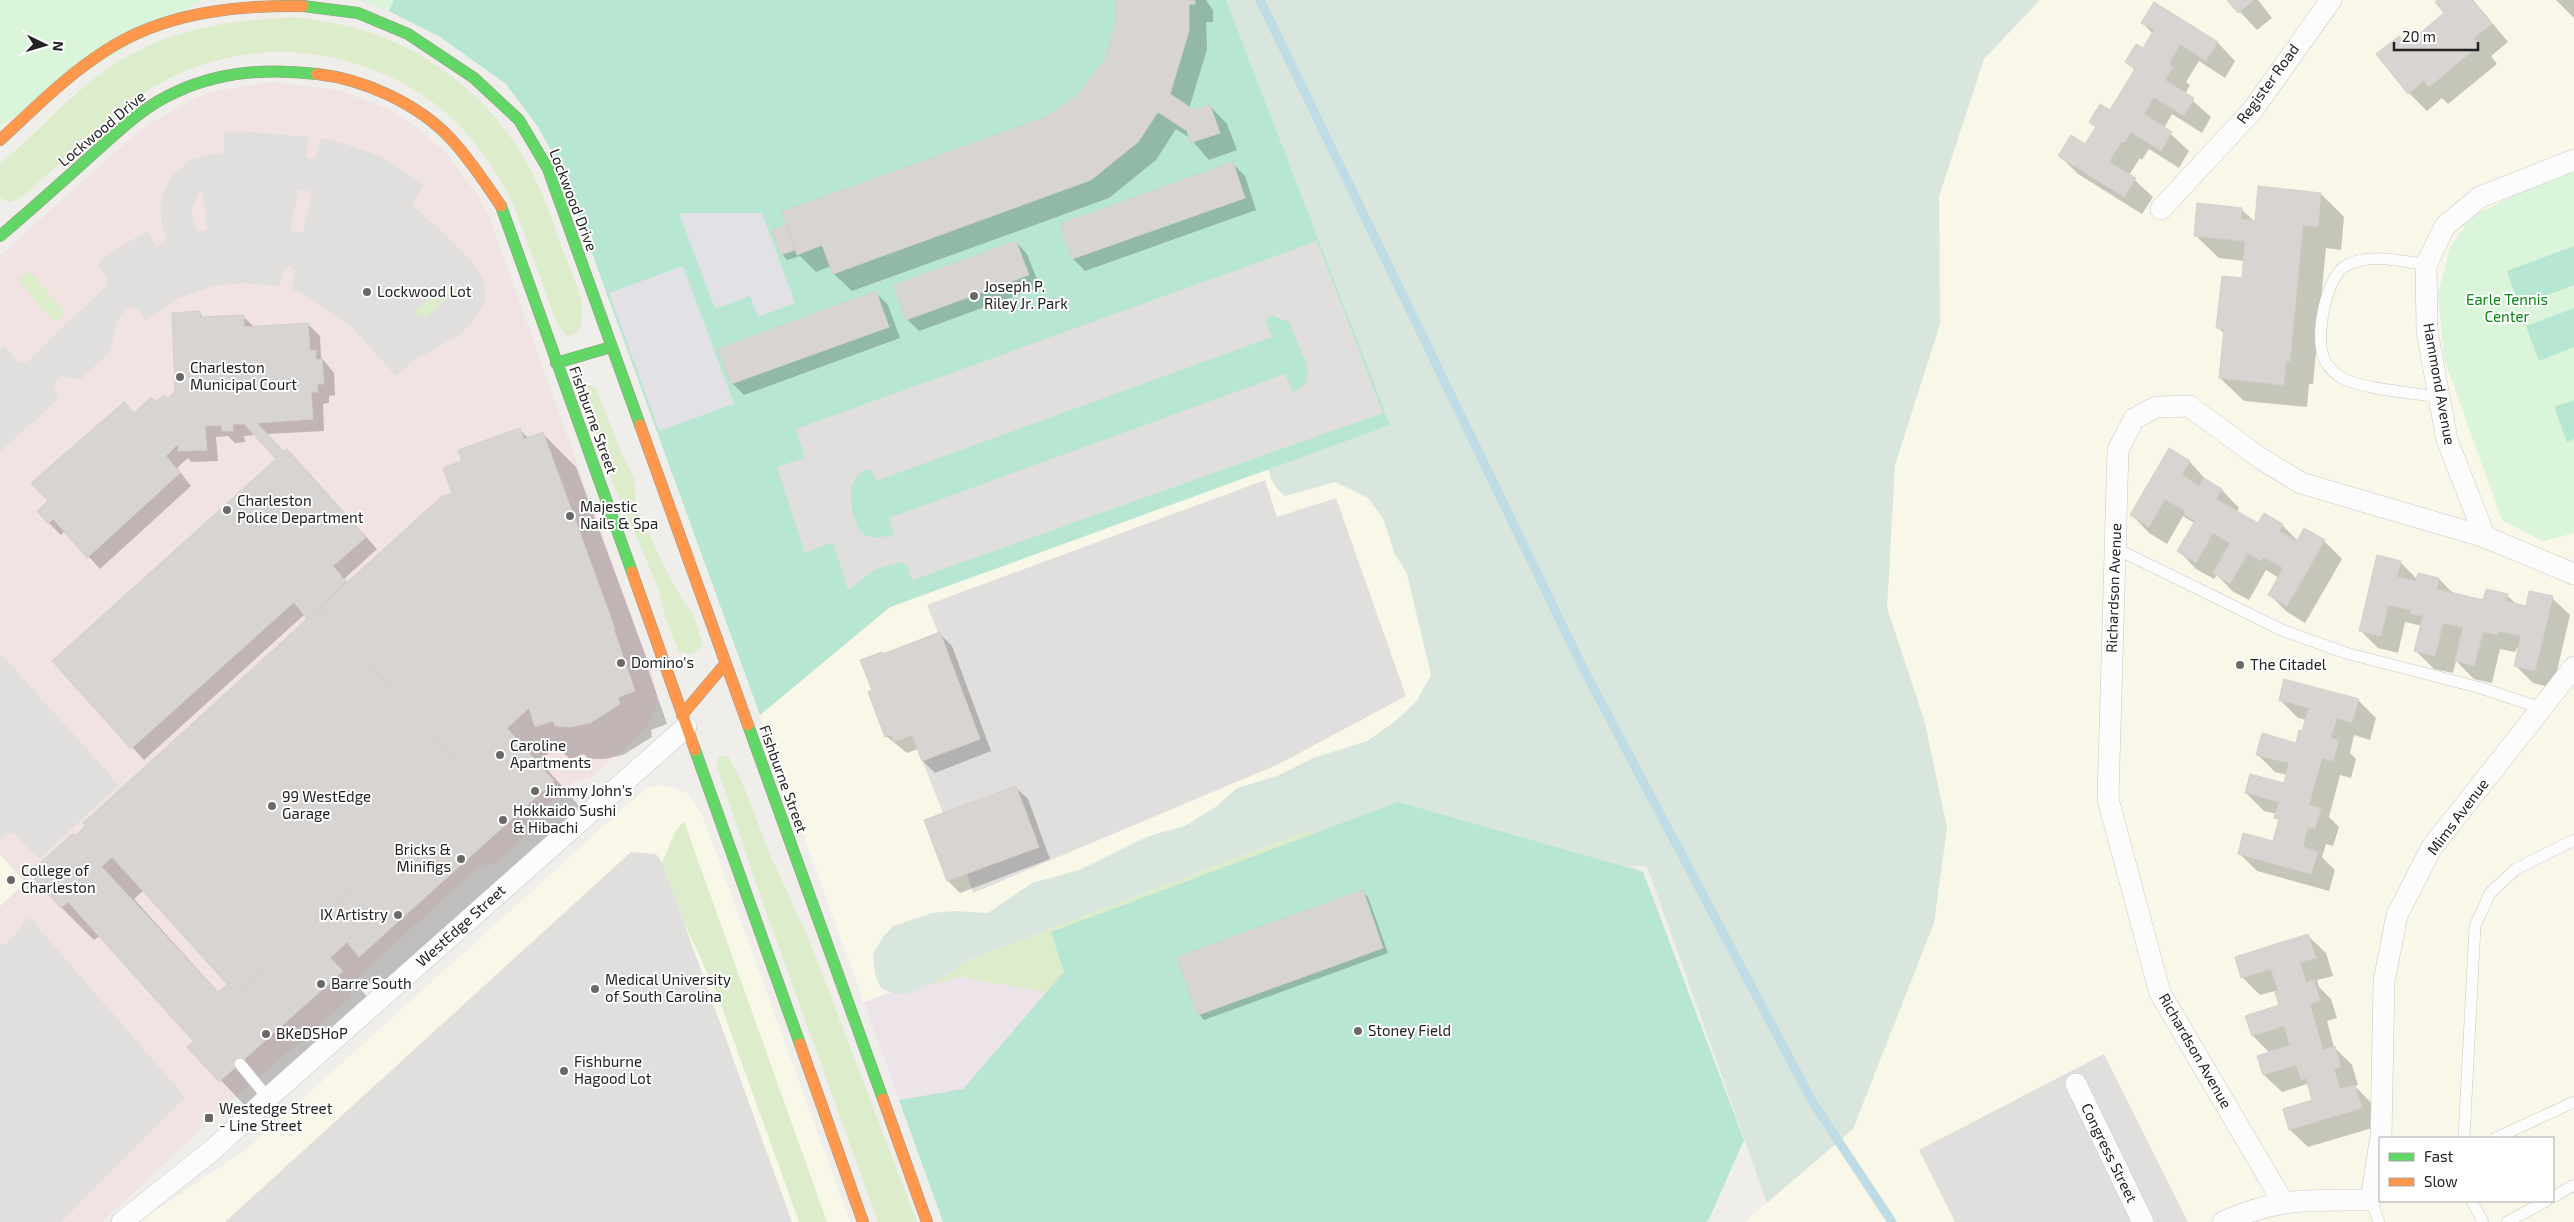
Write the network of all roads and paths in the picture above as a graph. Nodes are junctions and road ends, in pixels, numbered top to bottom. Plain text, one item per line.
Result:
1 (2331, 0) edge
2 (0, 140) edge
3 (2574, 160) edge
4 (2160, 209) dead end
5 (0, 236) edge
6 (2426, 265) junction
7 (611, 347) junction
8 (556, 362) junction
9 (2439, 397) junction
10 (2485, 537) junction
11 (2115, 548) junction
12 (2574, 574) edge
13 (725, 664) junction
14 (2574, 666) edge
15 (2541, 708) junction
16 (684, 721) junction
17 (2574, 840) edge
18 (240, 1064) dead end
19 (2076, 1084) dead end
20 (268, 1098) junction
21 (2573, 1104) edge
22 (2381, 1137) edge
23 (2464, 1137) edge
24 (2498, 1137) edge
25 (2379, 1148) edge
26 (2574, 1185) edge
27 (2554, 1196) edge
28 (2371, 1200) junction
29 (2283, 1202) junction
30 (2473, 1202) edge
31 (2544, 1202) edge
32 (122, 1222) edge
33 (864, 1222) edge
34 (927, 1222) edge
35 (2143, 1222) edge
36 (2223, 1222) edge
37 (2379, 1222) edge
38 (2483, 1222) edge
39 (2507, 1222) edge

1 - 4 street, Register Road
2 - 7 main road, Lockwood Drive
3 - 6 street, Hammond Avenue
5 - 8 main road, Lockwood Drive
6 - 9 street, Hammond Avenue
6 - 9 lane
7 - 8 main road
7 - 13 main road, Fishburne Street
8 - 16 main road, Fishburne Street
9 - 10 street, Hammond Avenue
10 - 11 street, Richardson Avenue
10 - 12 street, Richardson Avenue
11 - 15 lane
11 - 29 street, Richardson Avenue
13 - 16 main road
13 - 34 main road, Fishburne Street
14 - 15 street, Mims Avenue
15 - 22 street, Mims Avenue
16 - 20 street, WestEdge Street
16 - 33 main road, Fishburne Street
17 - 23 lane
18 - 20 lane
19 - 35 street, Congress Street
20 - 32 street, WestEdge Street
21 - 24 lane
25 - 28 street
26 - 27 lane
28 - 29 street
28 - 37 lane
29 - 36 street
30 - 38 lane
31 - 39 lane

